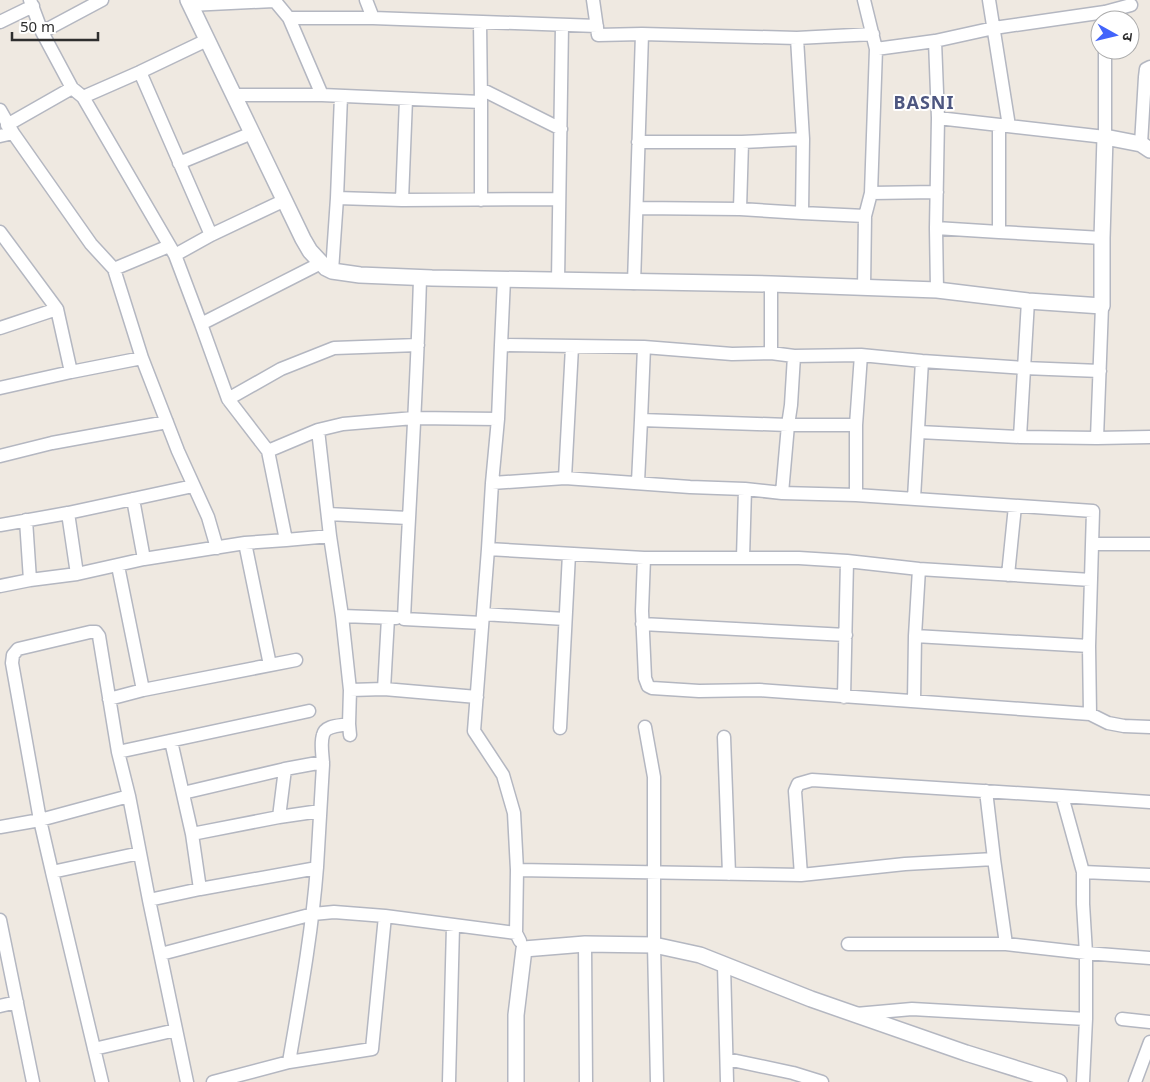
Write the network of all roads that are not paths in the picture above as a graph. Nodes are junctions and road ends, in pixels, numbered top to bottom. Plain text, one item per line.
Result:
1 (102, 0) edge
2 (274, 0) edge
3 (366, 0) edge
4 (593, 0) edge
5 (864, 0) edge
6 (990, 0) edge
7 (189, 2) edge
8 (32, 3) edge
9 (1131, 5) dead end
10 (1119, 10) edge
11 (289, 18) junction
12 (373, 18) junction
13 (1090, 18) edge
14 (0, 22) edge
15 (480, 22) junction
16 (562, 25) junction
17 (597, 26) junction
18 (994, 28) junction
19 (42, 32) junction
20 (642, 34) junction
21 (873, 34) junction
22 (797, 38) junction
23 (207, 40) junction
24 (935, 40) junction
25 (876, 49) junction
26 (1105, 60) edge
27 (1150, 67) edge
28 (140, 72) junction
29 (72, 88) junction
30 (481, 89) junction
31 (234, 95) junction
32 (322, 95) junction
33 (341, 96) junction
34 (83, 97) junction
35 (406, 99) junction
36 (481, 102) junction
37 (0, 110) edge
38 (938, 118) junction
39 (1004, 125) junction
40 (10, 129) junction
41 (561, 129) junction
42 (252, 133) junction
43 (0, 136) edge
44 (1104, 137) junction
45 (803, 139) junction
46 (638, 142) junction
47 (742, 142) junction
48 (1147, 147) edge
49 (179, 163) junction
50 (937, 192) junction
51 (871, 193) junction
52 (337, 198) junction
53 (285, 200) junction
54 (402, 200) junction
55 (481, 200) junction
56 (559, 200) junction
57 (636, 208) junction
58 (740, 209) junction
59 (802, 213) junction
60 (865, 216) junction
61 (936, 228) junction
62 (0, 232) edge
63 (999, 232) junction
64 (211, 235) junction
65 (1102, 238) junction
66 (172, 250) junction
67 (327, 267) junction
68 (114, 269) junction
69 (420, 278) junction
70 (504, 280) junction
71 (558, 281) junction
72 (634, 282) junction
73 (772, 284) junction
74 (864, 288) junction
75 (937, 290) junction
76 (1028, 301) junction
77 (1102, 306) junction
78 (57, 309) junction
79 (200, 324) junction
80 (0, 328) edge
81 (418, 345) junction
82 (502, 345) junction
83 (572, 347) junction
84 (644, 347) junction
85 (771, 353) junction
86 (861, 355) junction
87 (794, 356) junction
88 (142, 358) junction
89 (922, 361) junction
90 (1024, 368) junction
91 (1100, 370) junction
92 (72, 372) junction
93 (0, 388) edge
94 (228, 399) junction
95 (414, 418) junction
96 (498, 419) junction
97 (641, 420) junction
98 (167, 422) junction
99 (788, 425) junction
100 (856, 425) junction
101 (318, 430) junction
102 (919, 432) junction
103 (1150, 436) edge
104 (1020, 437) junction
105 (1097, 438) junction
106 (268, 451) junction
107 (0, 456) edge
108 (565, 478) junction
109 (638, 482) junction
110 (492, 483) junction
111 (193, 486) junction
112 (745, 489) junction
113 (782, 493) junction
114 (856, 494) junction
115 (914, 498) junction
116 (133, 499) junction
117 (1015, 506) junction
118 (68, 513) junction
119 (328, 514) junction
120 (408, 518) junction
121 (26, 520) junction
122 (0, 525) edge
123 (330, 536) junction
124 (286, 540) junction
125 (245, 542) junction
126 (1092, 544) junction
127 (1150, 544) edge
128 (217, 548) junction
129 (488, 549) junction
130 (569, 554) junction
131 (644, 558) junction
132 (743, 558) junction
133 (144, 559) junction
134 (847, 561) junction
135 (118, 566) junction
136 (919, 569) junction
137 (77, 574) junction
138 (1008, 575) junction
139 (30, 580) junction
140 (1091, 580) junction
141 (0, 586) edge
142 (342, 616) junction
143 (388, 618) junction
144 (482, 618) junction
145 (404, 619) junction
146 (565, 619) junction
147 (642, 624) junction
148 (846, 635) junction
149 (915, 636) junction
150 (1089, 646) junction
151 (296, 660) dead end
152 (270, 665) junction
153 (384, 689) junction
154 (143, 690) junction
155 (350, 690) junction
156 (477, 697) junction
157 (844, 697) junction
158 (109, 699) junction
159 (914, 701) junction
160 (309, 712) dead end
161 (1090, 714) junction
162 (645, 727) dead end
163 (1150, 727) edge
164 (560, 728) dead end
165 (724, 737) dead end
166 (171, 741) junction
167 (118, 752) junction
168 (323, 762) junction
169 (285, 769) junction
170 (986, 791) junction
171 (182, 792) junction
172 (129, 796) junction
173 (1062, 796) junction
174 (1150, 802) edge
175 (320, 811) junction
176 (279, 817) junction
177 (40, 820) junction
178 (0, 828) edge
179 (192, 834) junction
180 (140, 853) junction
181 (994, 860) junction
182 (317, 868) junction
183 (517, 870) junction
184 (52, 872) junction
185 (1083, 872) junction
186 (654, 873) junction
187 (729, 874) junction
188 (801, 875) junction
189 (1150, 875) edge
190 (200, 888) junction
191 (149, 900) junction
192 (312, 914) junction
193 (385, 916) junction
194 (0, 920) edge
195 (453, 926) junction
196 (516, 933) junction
197 (585, 944) junction
198 (848, 944) dead end
199 (1006, 944) junction
200 (3, 945) edge
201 (654, 945) junction
202 (524, 949) junction
203 (1086, 953) junction
204 (161, 954) junction
205 (1150, 958) edge
206 (724, 965) junction
207 (17, 1002) junction
208 (0, 1006) edge
209 (853, 1014) junction
210 (1122, 1019) dead end
211 (1086, 1020) junction
212 (1150, 1022) edge
213 (176, 1030) junction
214 (1150, 1042) edge
215 (94, 1049) junction
216 (727, 1059) junction
217 (290, 1062) junction
218 (793, 1078) edge
219 (33, 1082) edge
220 (102, 1082) edge
221 (187, 1082) edge
222 (213, 1082) edge
223 (450, 1082) edge
224 (516, 1082) edge
225 (586, 1082) edge
226 (657, 1082) edge
227 (727, 1082) edge
228 (822, 1082) edge
229 (1059, 1082) edge
230 (1083, 1082) edge
231 (1135, 1082) edge

1 - 19 street
2 - 7 street
2 - 11 street
3 - 12 street
4 - 17 street
5 - 21 street
6 - 18 street
7 - 23 street
8 - 14 street
8 - 19 street
9 - 10 street
11 - 12 street
11 - 32 street
12 - 15 street
13 - 18 street
15 - 16 street
15 - 30 street
16 - 17 street
16 - 41 street
17 - 20 street
18 - 24 street
18 - 39 street
19 - 29 street
20 - 22 street
20 - 46 street
21 - 22 street
21 - 25 street
22 - 45 street
23 - 28 street
23 - 31 street
24 - 25 street
24 - 38 street
25 - 51 street
26 - 44 street
27 - 48 street
28 - 34 street
28 - 49 street
29 - 34 street
29 - 40 street
30 - 36 street
30 - 41 street
31 - 32 street
31 - 42 street
32 - 33 street
33 - 35 street
33 - 52 street
34 - 66 street
35 - 36 street
35 - 54 street
36 - 55 street
37 - 40 street
38 - 39 street
38 - 50 street
39 - 44 street
39 - 63 street
40 - 43 street
40 - 68 street
41 - 56 street
42 - 49 street
42 - 53 street
44 - 48 street
44 - 65 street
45 - 47 street
45 - 59 street
46 - 47 street
46 - 57 street
47 - 58 street
49 - 64 street
50 - 51 street
50 - 61 street
51 - 60 street
52 - 54 street
52 - 67 street
53 - 64 street
53 - 67 street
54 - 55 street
55 - 56 street
56 - 71 street
57 - 58 street
57 - 72 street
58 - 59 street
59 - 60 street
60 - 74 street
61 - 63 street
61 - 75 street
62 - 78 street
63 - 65 street
64 - 66 street
65 - 77 street
66 - 68 street
66 - 79 street
67 - 69 street
67 - 79 street
68 - 88 street
69 - 70 street
69 - 81 street
70 - 71 street
70 - 82 street
71 - 72 street
72 - 73 street
73 - 74 street
73 - 85 street
74 - 75 street
75 - 76 street
76 - 77 street
76 - 90 street
77 - 91 street
78 - 80 street
78 - 92 street
79 - 94 street
81 - 94 street
81 - 95 street
82 - 83 street
82 - 96 street
83 - 84 street
83 - 108 street
84 - 85 street
84 - 97 street
85 - 87 street
86 - 87 street
86 - 89 street
86 - 100 street
87 - 99 street
88 - 92 street
88 - 98 street
89 - 90 street
89 - 102 street
90 - 91 street
90 - 104 street
91 - 105 street
92 - 93 street
94 - 106 street
95 - 96 street
95 - 101 street
95 - 120 street
96 - 110 street
97 - 99 street
97 - 109 street
98 - 107 street
98 - 111 street
99 - 100 street
99 - 113 street
100 - 114 street
101 - 106 street
101 - 119 street
102 - 104 street
102 - 115 street
103 - 105 street
104 - 105 street
106 - 124 street
108 - 109 street
108 - 110 street
109 - 112 street
110 - 129 street
111 - 116 street
111 - 128 street
112 - 113 street
112 - 132 street
113 - 114 street
114 - 115 street
115 - 117 street
116 - 118 street
116 - 133 street
117 - 126 street
117 - 138 street
118 - 121 street
118 - 137 street
119 - 120 street
119 - 123 street
120 - 145 street
121 - 122 street
121 - 139 street
123 - 124 street
123 - 142 street
124 - 125 street
125 - 128 street
125 - 152 street
126 - 127 street
126 - 140 street
128 - 133 street
129 - 130 street
129 - 144 street
130 - 131 street
130 - 146 street
131 - 132 street
131 - 147 street
132 - 134 street
133 - 135 street
134 - 136 street
134 - 148 street
135 - 137 street
135 - 154 street
136 - 138 street
136 - 149 street
137 - 139 street
138 - 140 street
139 - 141 street
140 - 150 street
142 - 143 street
142 - 155 street
143 - 145 street
143 - 153 street
144 - 145 street
144 - 146 street
144 - 156 street
146 - 164 street
147 - 148 street
147 - 157 street
148 - 157 street
149 - 150 street
149 - 159 street
150 - 161 street
151 - 152 street
152 - 154 street
153 - 155 street
153 - 156 street
154 - 158 street
155 - 168 street
156 - 183 street
157 - 159 street
158 - 167 street
158 - 177 street
159 - 161 street
160 - 166 street
161 - 163 street
162 - 186 street
165 - 187 street
166 - 167 street
166 - 171 street
167 - 172 street
168 - 169 street
168 - 175 street
169 - 171 street
169 - 176 street
170 - 173 street
170 - 181 street
170 - 188 street
171 - 179 street
172 - 177 street
172 - 180 street
173 - 174 street
173 - 185 street
175 - 176 street
175 - 182 street
176 - 179 street
177 - 178 street
177 - 184 street
179 - 190 street
180 - 184 street
180 - 191 street
181 - 188 street
181 - 199 street
182 - 190 street
182 - 192 street
183 - 186 street
183 - 196 street
184 - 215 street
185 - 189 street
185 - 203 street
186 - 187 street
186 - 201 street
187 - 188 street
190 - 191 street
191 - 204 street
192 - 193 street
192 - 204 street
192 - 217 street
193 - 195 street
193 - 217 street
194 - 200 street
195 - 196 street
195 - 223 street
196 - 202 street
197 - 201 street
197 - 202 street
197 - 225 street
198 - 199 street
199 - 203 street
200 - 207 street
201 - 206 street
201 - 226 street
202 - 224 street
203 - 205 street
203 - 211 street
204 - 213 street
206 - 209 street
206 - 216 street
207 - 208 street
207 - 219 street
209 - 211 street
209 - 229 street
210 - 212 street
211 - 230 street
213 - 215 street
213 - 221 street
214 - 231 street
215 - 220 street
216 - 218 street
216 - 227 street
217 - 222 street
218 - 228 street

